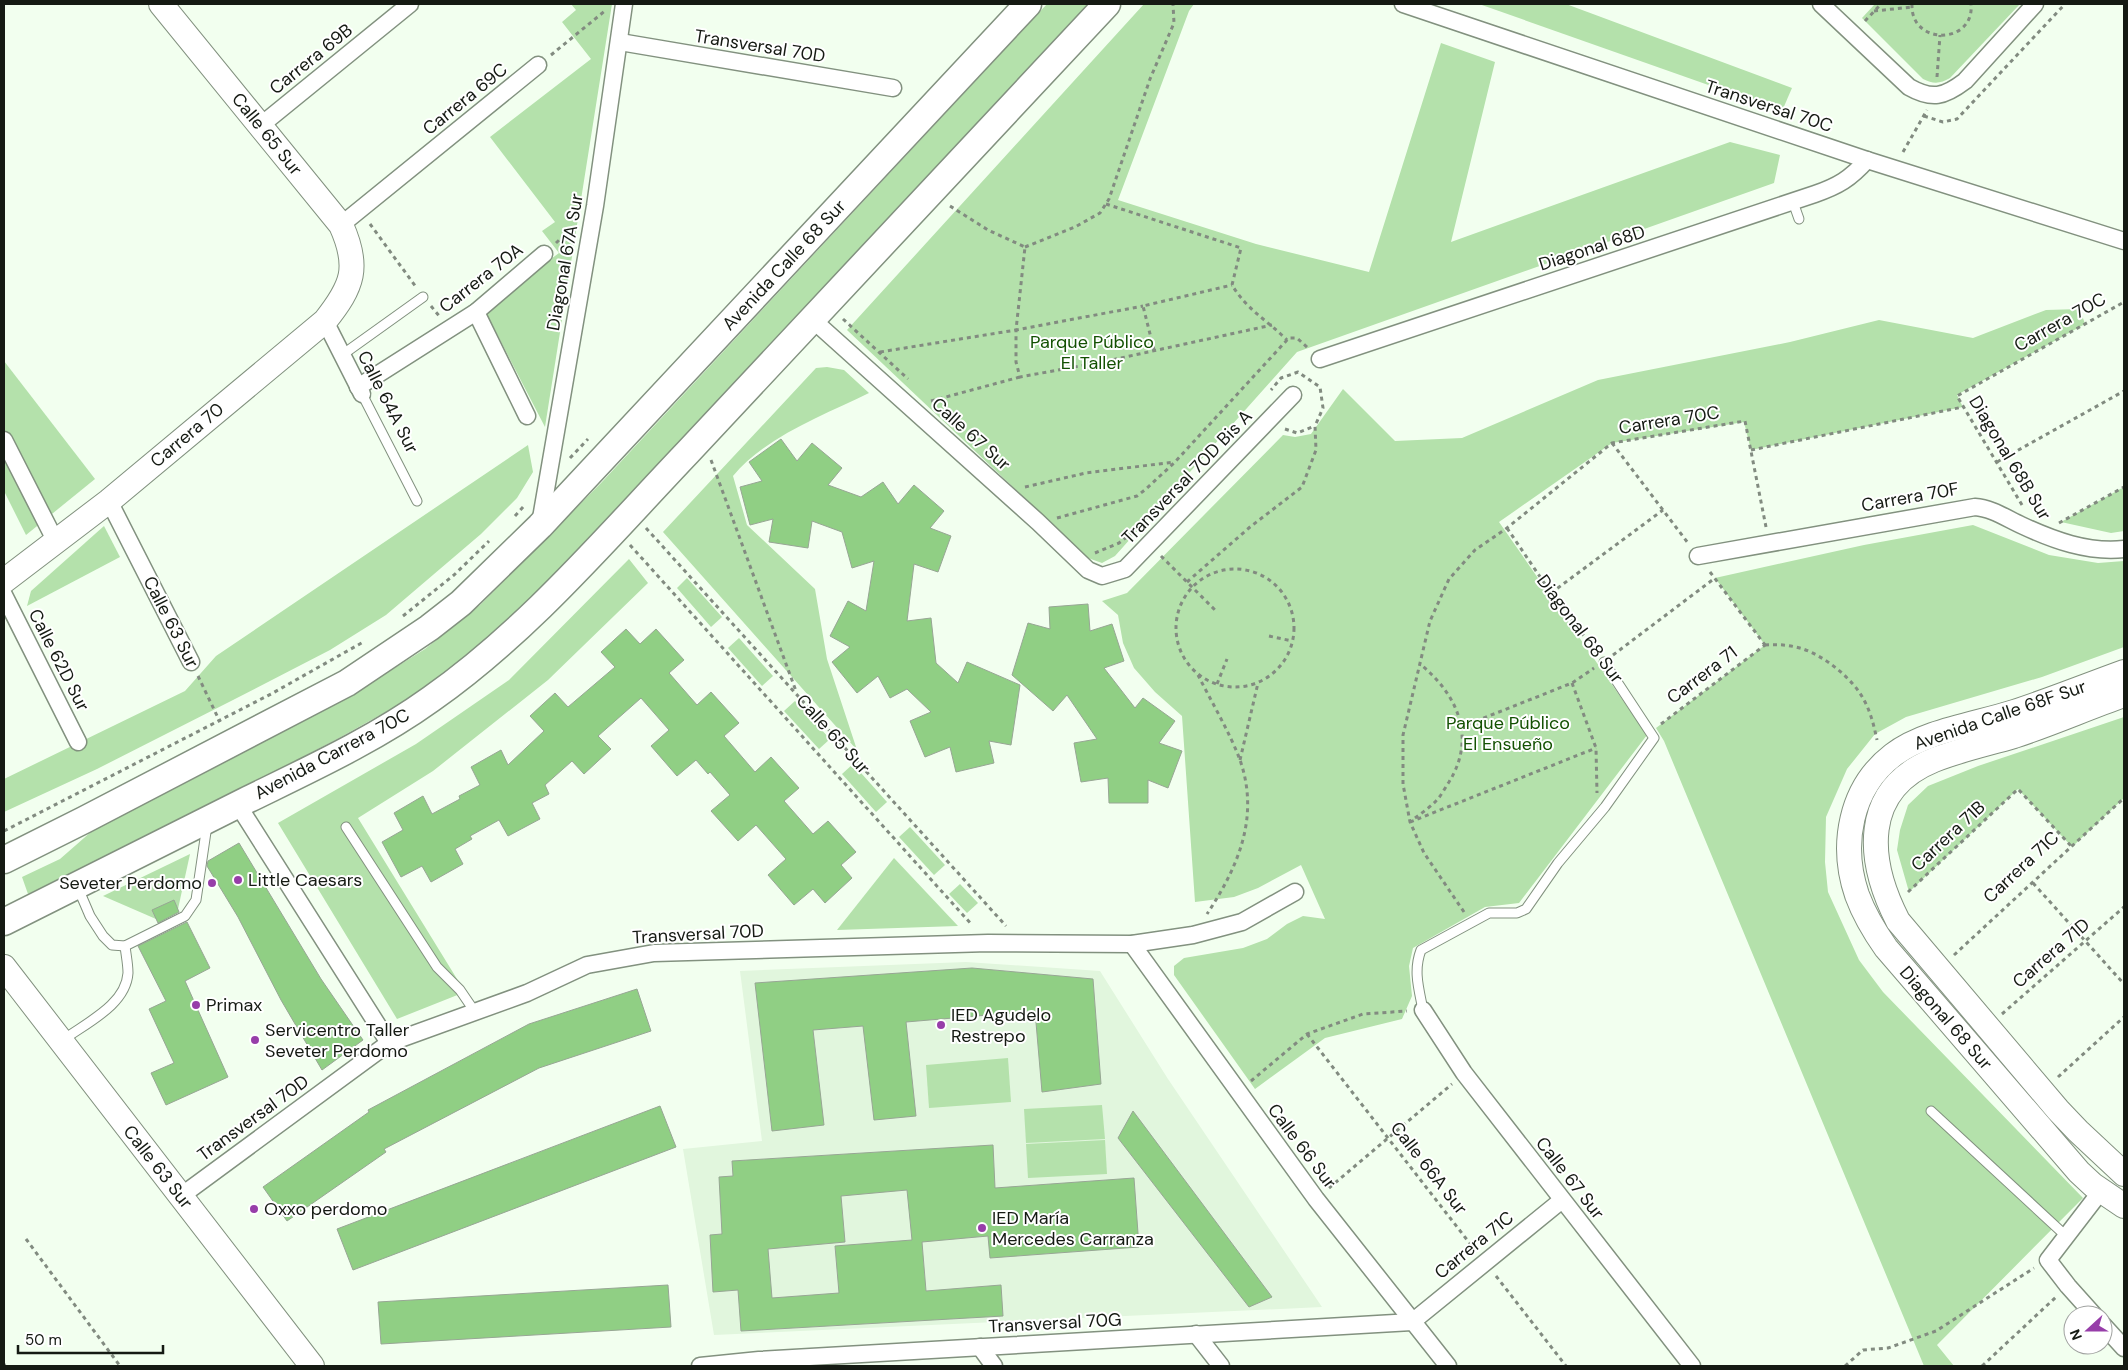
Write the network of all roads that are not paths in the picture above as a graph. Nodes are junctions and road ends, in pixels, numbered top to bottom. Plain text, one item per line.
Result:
1 (161, 4) edge
2 (410, 4) edge
3 (624, 4) edge
4 (1028, 4) edge
5 (1107, 4) edge
6 (1403, 4) edge
7 (1821, 4) edge
8 (2035, 4) edge
9 (620, 42) junction
10 (538, 65) road end
11 (893, 88) dead end
12 (260, 126) junction
13 (1867, 160) junction
14 (1793, 202) junction
15 (1799, 219) dead end
16 (341, 225) junction
17 (2124, 242) edge
18 (544, 254) road end
19 (353, 274) joint
20 (423, 297) road end
21 (476, 312) junction
22 (813, 320) junction
23 (325, 321) junction
24 (342, 355) junction
25 (1320, 359) road end
26 (360, 390) junction
27 (1294, 395) dead end
28 (528, 416) dead end
29 (4, 440) edge
30 (109, 501) junction
31 (416, 501) dead end
32 (540, 526) junction
33 (56, 542) junction
34 (2124, 549) edge
35 (1698, 556) dead end
36 (1102, 576) joint
37 (4, 581) edge
38 (4, 595) edge
39 (191, 662) road end
40 (1604, 662) road end
41 (2124, 672) edge
42 (2124, 695) edge
43 (78, 742) dead end
44 (1862, 791) joint
45 (1885, 800) joint
46 (238, 805) junction
47 (209, 819) junction
48 (346, 827) dead end
49 (4, 860) edge
50 (77, 886) junction
51 (1295, 892) dead end
52 (4, 922) edge
53 (1132, 944) junction
54 (125, 946) junction
55 (4, 967) edge
56 (1423, 1010) joint
57 (476, 1012) junction
58 (61, 1041) junction
59 (389, 1043) junction
60 (1931, 1111) dead end
61 (2123, 1172) edge
62 (2101, 1190) junction
63 (181, 1196) junction
64 (1562, 1200) junction
65 (2124, 1206) edge
66 (2066, 1236) junction
67 (2085, 1305) edge
68 (1412, 1322) junction
69 (1196, 1334) junction
70 (2113, 1335) edge
71 (980, 1347) junction
72 (2124, 1348) edge
73 (762, 1363) edge
74 (312, 1366) edge
75 (700, 1366) edge
76 (994, 1366) edge
77 (1221, 1366) edge
78 (1448, 1366) edge
79 (1692, 1366) edge

1 - 12 street, Calle 65 Sur
2 - 12 street, Carrera 69B
3 - 9 street, Diagonal 67A Sur
4 - 32 main road, Avenida Calle 68 Sur
5 - 22 main road
6 - 13 street, Transversal 70C
7 - 8 street
9 - 11 street, Transversal 70D
9 - 32 street, Diagonal 67A Sur
10 - 16 street, Carrera 69C
12 - 16 street, Calle 65 Sur
13 - 14 street, Diagonal 68D
13 - 17 street, Transversal 70C
14 - 15 lane
14 - 25 street, Diagonal 68D
16 - 19 street, Calle 65 Sur
18 - 21 street, Carrera 70A
19 - 23 street, Carrera 70
20 - 24 lane
21 - 26 street, Carrera 70A
21 - 28 street
22 - 36 street, Calle 67 Sur
22 - 46 main road, Avenida Carrera 70C
23 - 24 street, Calle 64A Sur
23 - 30 street, Carrera 70
24 - 26 street, Calle 64A Sur
26 - 31 lane, Calle 64A Sur
27 - 36 street, Transversal 70D Bis A
29 - 33 street
30 - 33 street, Carrera 70
30 - 39 street, Calle 63 Sur
32 - 49 main road
33 - 37 street, Carrera 70
34 - 35 street, Carrera 70F
38 - 43 street, Calle 62D Sur
40 - 56 lane
41 - 44 street, Avenida Calle 68F Sur
42 - 45 street, Avenida Calle 68F Sur
44 - 62 street, Diagonal 68 Sur
45 - 61 street, Diagonal 68 Sur
46 - 47 main road, Avenida Carrera 70C
46 - 59 street
47 - 50 main road, Avenida Carrera 70C
47 - 54 lane
48 - 57 lane
50 - 52 main road, Avenida Carrera 70C
50 - 54 lane
51 - 53 street, Transversal 70D
53 - 57 street, Transversal 70D
53 - 68 street, Calle 66 Sur
54 - 58 lane
55 - 58 street, Calle 63 Sur
56 - 64 street, Calle 67 Sur
57 - 59 street, Transversal 70D
58 - 63 street, Calle 63 Sur
59 - 63 street, Transversal 70D
60 - 66 lane
62 - 65 street, Diagonal 68 Sur
62 - 66 street
63 - 74 street, Calle 63 Sur
64 - 68 street, Carrera 71C
64 - 79 street, Calle 67 Sur
66 - 67 street
68 - 69 street, Transversal 70G
68 - 78 street, Calle 66 Sur
69 - 71 street, Transversal 70G
69 - 77 street
70 - 72 street
71 - 73 street, Transversal 70G
71 - 76 street
73 - 75 street, Transversal 70G

